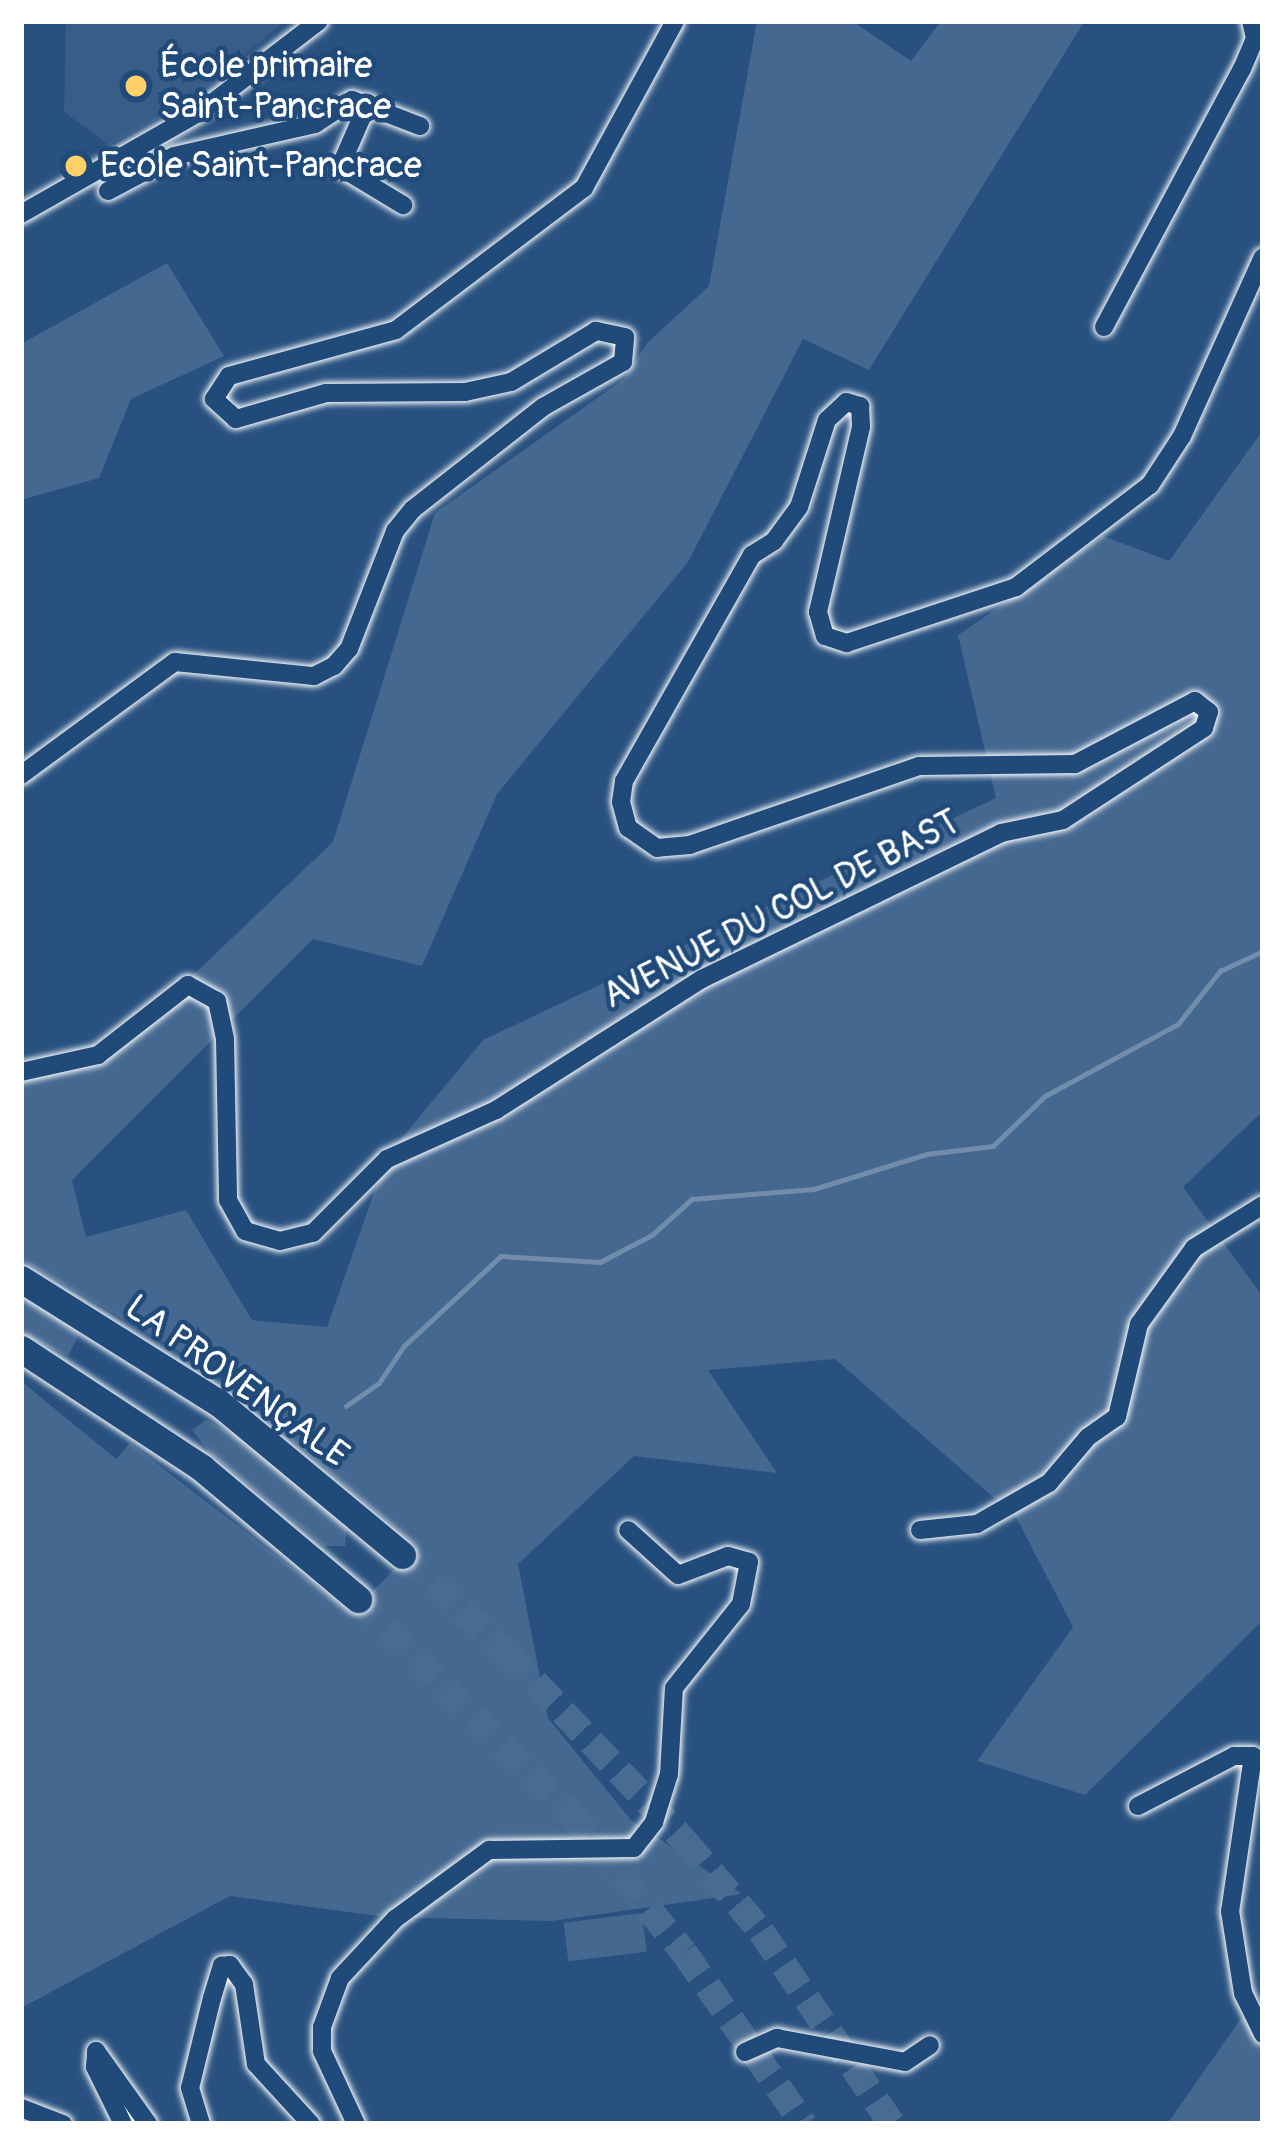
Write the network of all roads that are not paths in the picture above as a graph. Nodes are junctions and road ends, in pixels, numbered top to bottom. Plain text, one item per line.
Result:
1 (320, 21) edge
2 (675, 21) edge
3 (1251, 21) edge
4 (368, 103) junction
5 (420, 126) dead end
6 (108, 191) dead end
7 (403, 205) dead end
8 (21, 214) edge
9 (1263, 257) edge
10 (1104, 327) dead end
11 (21, 775) edge
12 (21, 1072) edge
13 (1263, 1205) edge
14 (21, 1279) edge
15 (21, 1349) edge
16 (628, 1530) dead end
17 (920, 1530) dead end
18 (402, 1555) tunnel mouth
19 (358, 1599) tunnel mouth
20 (1138, 1806) dead end
21 (1263, 2034) edge
22 (930, 2045) dead end
23 (745, 2052) dead end
24 (21, 2108) edge
25 (63, 2124) edge
26 (123, 2124) edge
27 (148, 2124) edge
28 (201, 2124) edge
29 (311, 2124) edge
30 (356, 2124) edge

1 - 8 street
2 - 11 street
3 - 10 street
4 - 5 street
4 - 6 street
4 - 7 street
9 - 12 street, AVENUE DU COL DE BAST
13 - 17 street
14 - 18 highway, LA PROVENÇALE
15 - 19 highway
16 - 30 street
20 - 21 street
22 - 23 street
24 - 25 street
26 - 27 street
28 - 29 street

